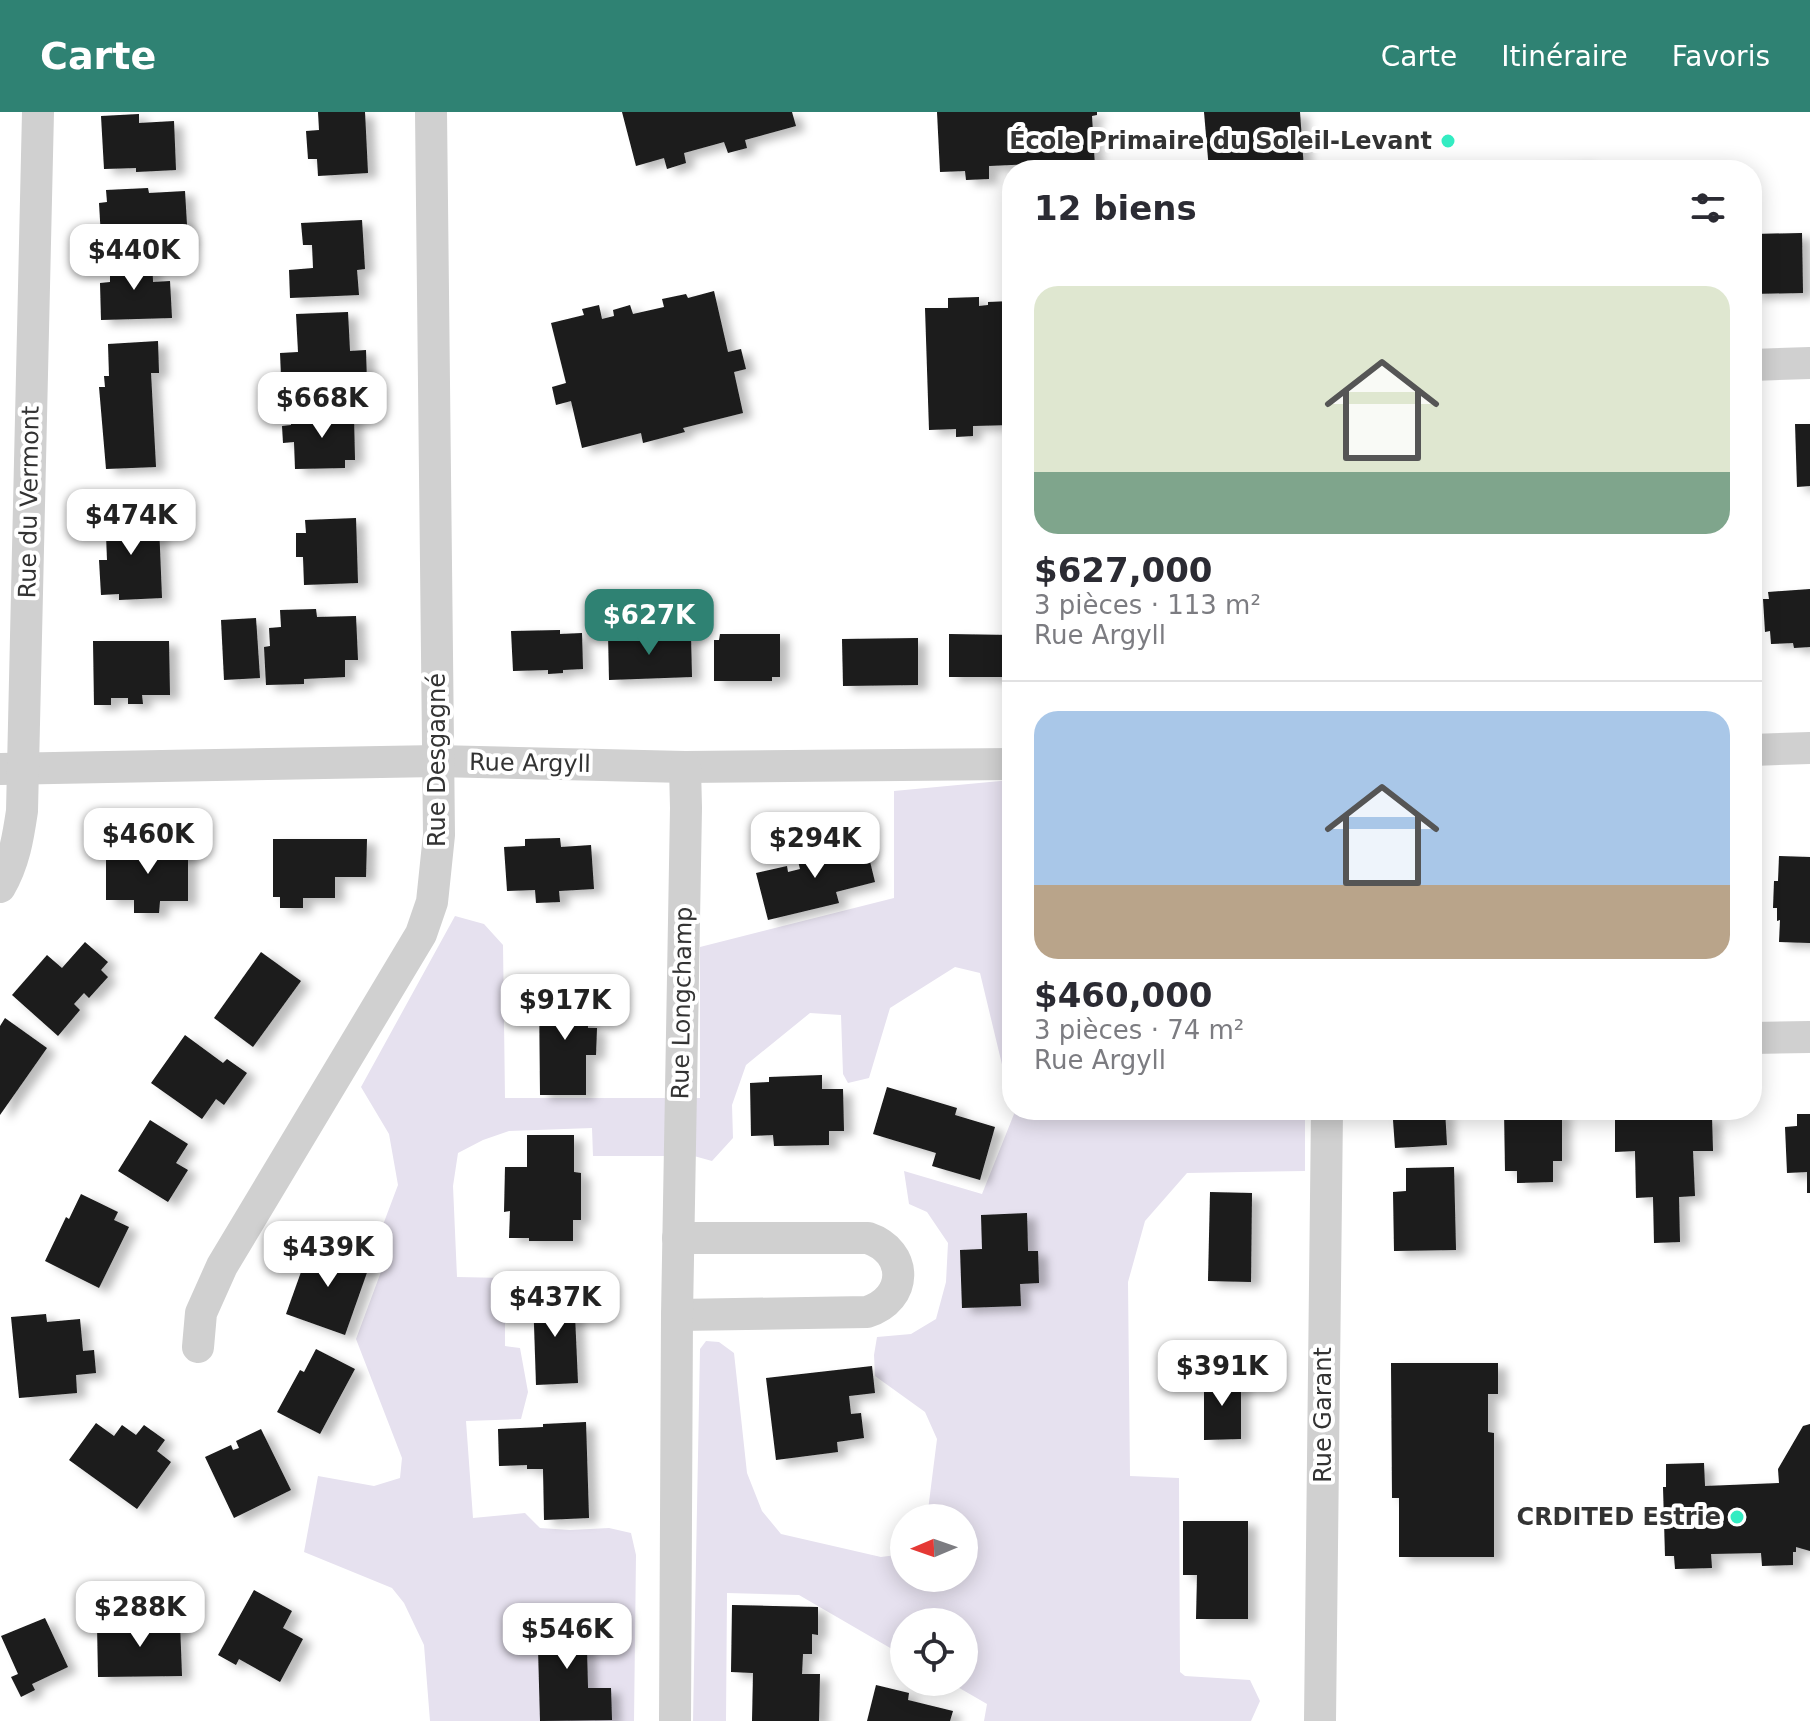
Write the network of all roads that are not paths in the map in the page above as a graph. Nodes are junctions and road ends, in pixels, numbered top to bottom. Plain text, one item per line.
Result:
1 (38, 112) edge
2 (431, 112) edge
3 (1810, 363) edge
4 (1762, 365) edge
5 (1810, 748) edge
6 (1762, 750) edge
7 (437, 761) junction
8 (1002, 764) edge
9 (685, 767) junction
10 (12, 768) edge
11 (0, 887) edge
12 (1810, 1037) edge
13 (1762, 1038) edge
14 (1327, 1120) edge
15 (678, 1238) junction
16 (677, 1315) junction
17 (198, 1347) dead end
18 (675, 1721) edge
19 (1320, 1721) edge

1 - 10 street, Rue du Vermont
2 - 7 street, Rue Desgagné
3 - 4 street
5 - 6 street
7 - 9 street, Rue Argyll
7 - 10 street, Rue Argyll
7 - 17 street, Rue Desgagné
8 - 9 street, Rue Argyll
9 - 15 street, Rue Longchamp
10 - 11 street, Rue du Vermont
12 - 13 street
14 - 19 street, Rue Garant
15 - 16 street, Rue Longchamp
15 - 16 street
16 - 18 street, Rue Longchamp

